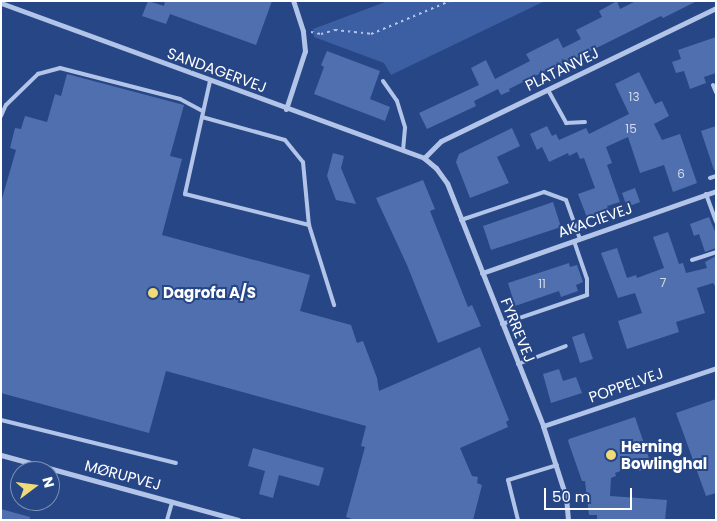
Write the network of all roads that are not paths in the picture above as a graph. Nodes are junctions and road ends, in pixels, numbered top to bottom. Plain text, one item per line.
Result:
1 (294, 1) edge
2 (1, 3) edge
3 (716, 8) edge
4 (210, 81) junction
5 (383, 81) dead end
6 (713, 85) dead end
7 (548, 90) junction
8 (716, 92) edge
9 (286, 109) junction
10 (203, 111) junction
11 (1, 116) edge
12 (202, 117) junction
13 (585, 122) dead end
14 (403, 150) junction
15 (424, 158) junction
16 (716, 176) edge
17 (710, 178) dead end
18 (716, 191) edge
19 (706, 194) junction
20 (461, 220) junction
21 (716, 222) edge
22 (309, 225) junction
23 (580, 239) junction
24 (574, 241) junction
25 (716, 252) edge
26 (692, 260) dead end
27 (482, 274) junction
28 (334, 305) dead end
29 (502, 324) junction
30 (566, 346) dead end
31 (518, 364) junction
32 (716, 368) edge
33 (1, 420) edge
34 (543, 426) junction
35 (1, 455) edge
36 (176, 463) dead end
37 (557, 465) junction
38 (172, 502) junction
39 (167, 520) edge
40 (238, 520) edge
41 (518, 520) edge
42 (568, 520) edge

1 - 9 street
2 - 4 street, SANDAGERVEJ
3 - 7 street, PLATANVEJ
4 - 9 street, SANDAGERVEJ
4 - 10 lane
5 - 14 lane
6 - 8 lane
7 - 13 lane
7 - 15 street, PLATANVEJ
9 - 14 street, SANDAGERVEJ
10 - 11 lane
10 - 12 lane
12 - 22 lane
12 - 22 lane
14 - 15 street, SANDAGERVEJ
15 - 20 street, FYRREVEJ
16 - 17 lane
18 - 19 street, AKACIEVEJ
19 - 21 lane
19 - 23 street, AKACIEVEJ
20 - 23 lane
20 - 27 street, FYRREVEJ
22 - 28 lane
23 - 24 street, AKACIEVEJ
24 - 27 street, AKACIEVEJ
24 - 29 lane
25 - 26 lane
27 - 29 street, FYRREVEJ
29 - 31 street, FYRREVEJ
30 - 31 lane
31 - 34 street, FYRREVEJ
32 - 34 street, POPPELVEJ
33 - 36 lane
34 - 37 street, FYRREVEJ
35 - 38 street, MØRUPVEJ
37 - 41 lane
37 - 42 street, FYRREVEJ
38 - 39 lane
38 - 40 street, MØRUPVEJ

